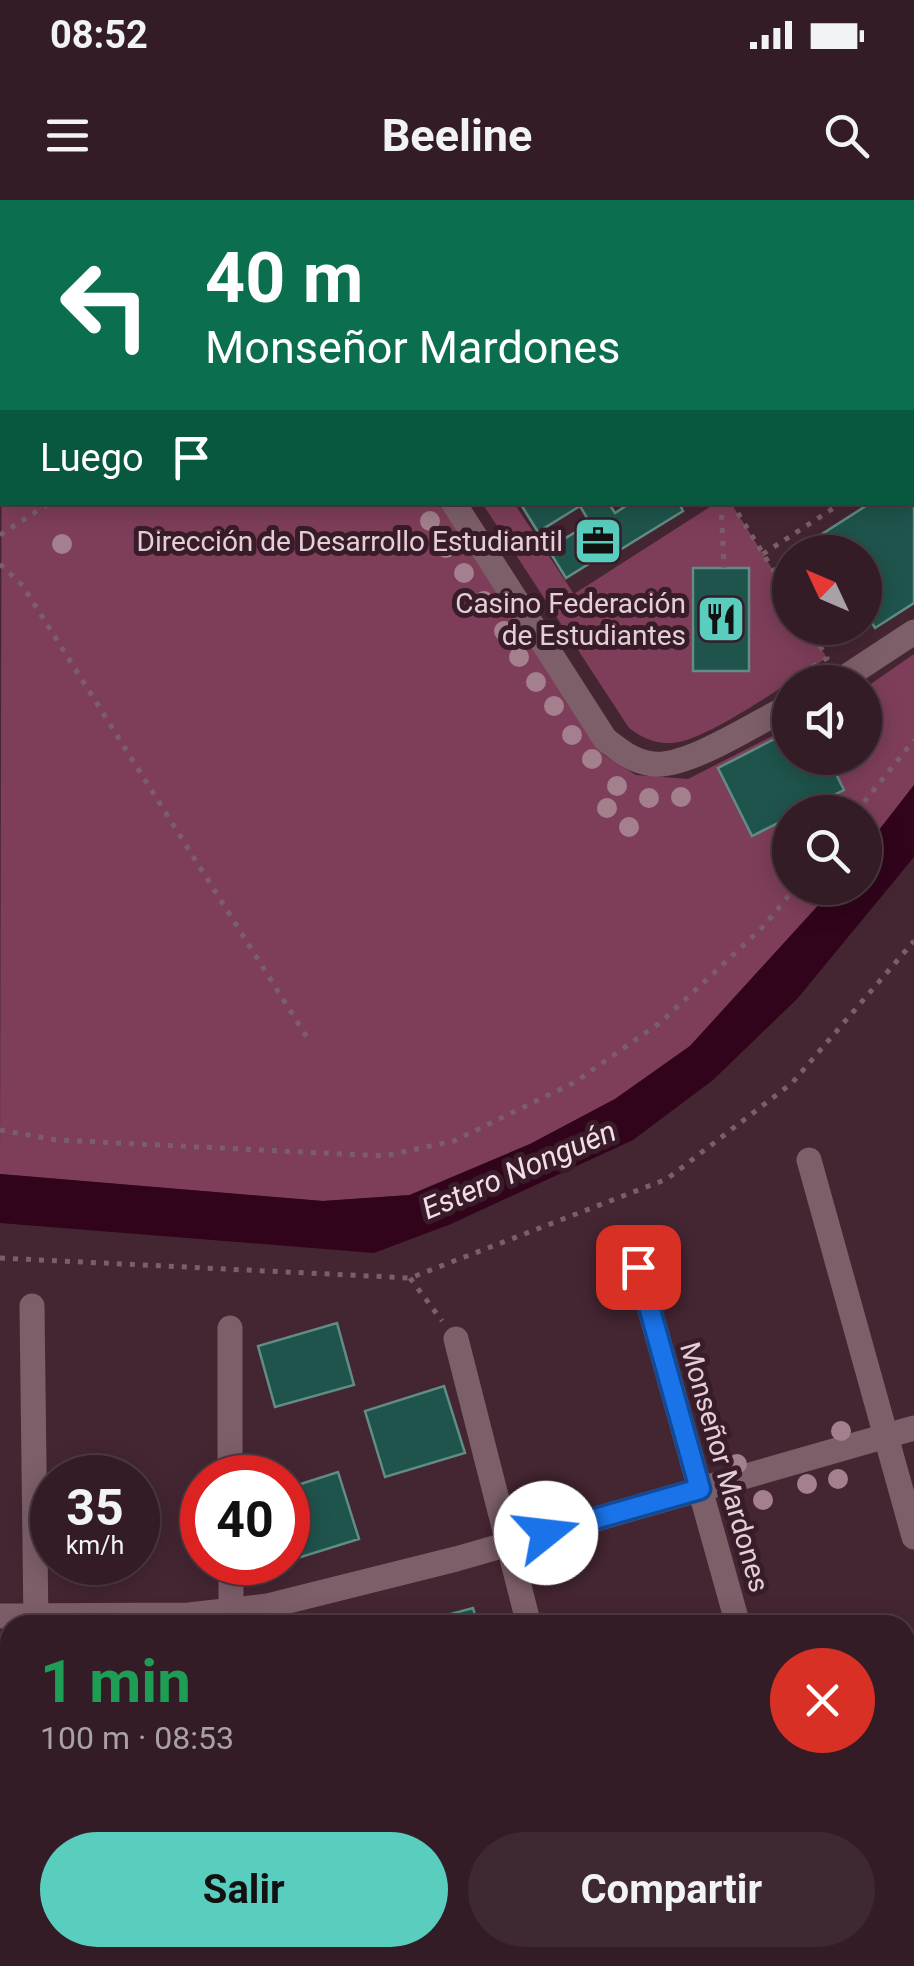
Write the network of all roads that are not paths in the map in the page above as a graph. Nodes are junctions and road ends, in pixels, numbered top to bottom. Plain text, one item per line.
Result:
1 (454, 505) edge
2 (914, 632) edge
3 (864, 665) edge
4 (772, 704) edge
5 (809, 1160) dead end
6 (638, 1267) dead end
7 (32, 1306) dead end
8 (230, 1328) dead end
9 (456, 1340) road end
10 (914, 1428) edge
11 (886, 1436) junction
12 (230, 1455) edge
13 (700, 1489) junction
14 (914, 1537) edge
15 (508, 1544) junction
16 (230, 1585) edge
17 (36, 1615) edge
18 (231, 1615) edge
19 (246, 1615) edge
20 (526, 1615) edge
21 (735, 1615) edge

1 - 4 street
2 - 3 street
5 - 11 street
6 - 13 street, Monseñor Mardones
7 - 17 street
8 - 12 street
9 - 15 street
10 - 11 street
11 - 13 street
11 - 14 street
13 - 15 street
13 - 21 street, Monseñor Mardones
15 - 19 street
15 - 20 street
16 - 18 street

